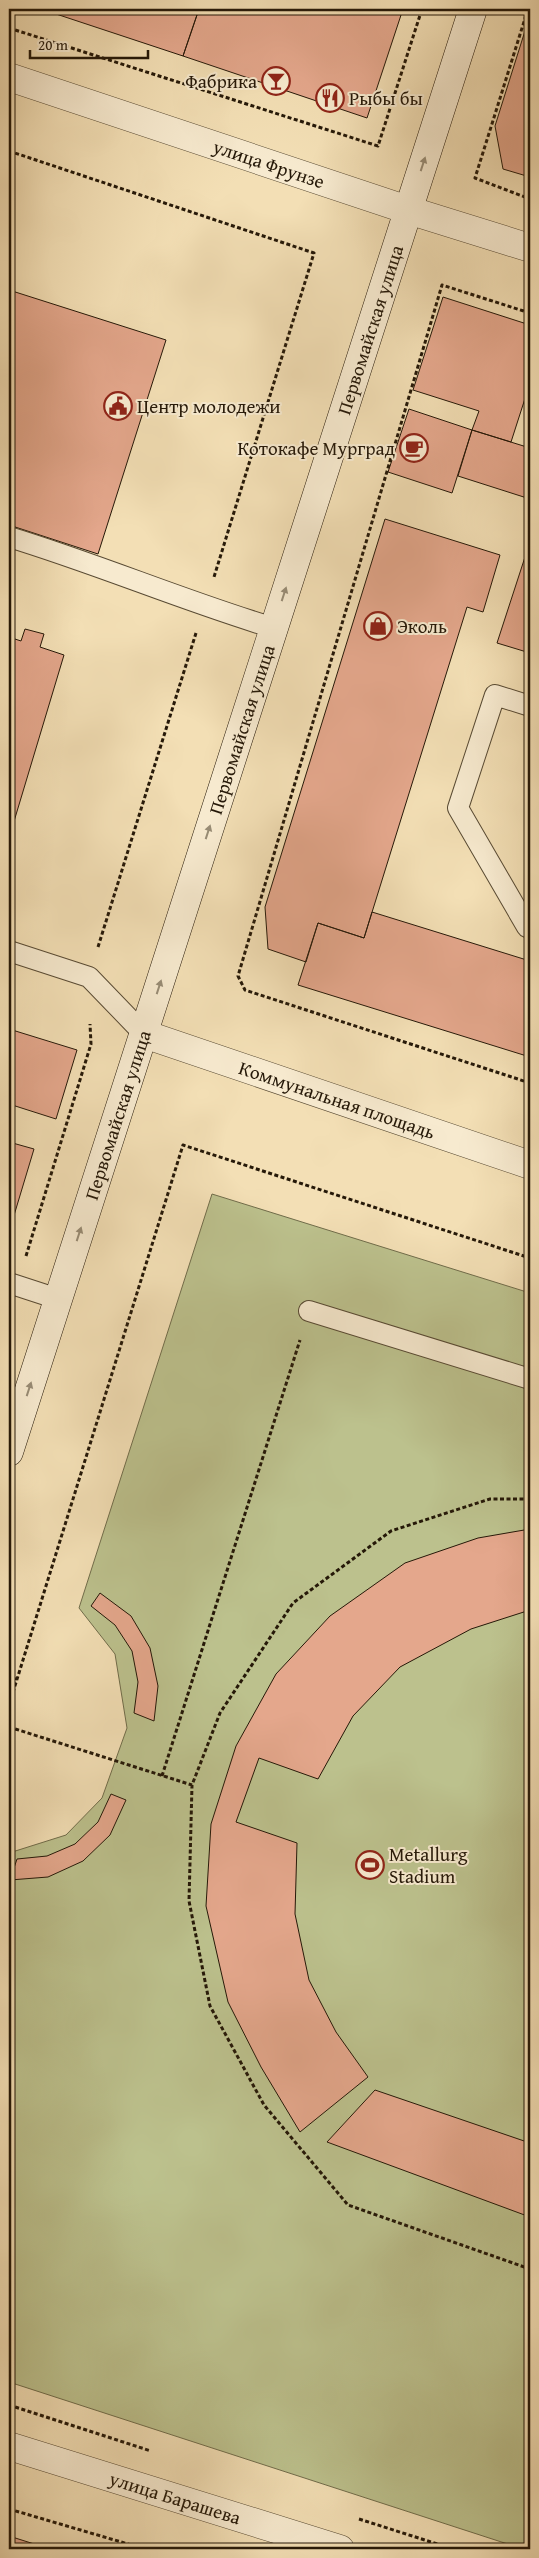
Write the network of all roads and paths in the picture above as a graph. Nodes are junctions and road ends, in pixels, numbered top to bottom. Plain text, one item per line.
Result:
1 (422, 9) edge
2 (473, 9) edge
3 (528, 9) edge
4 (9, 28) edge
5 (9, 77) edge
6 (9, 151) edge
7 (530, 199) edge
8 (408, 210) junction
9 (530, 248) edge
10 (530, 313) edge
11 (9, 537) edge
12 (204, 607) junction
13 (274, 628) junction
14 (530, 706) edge
15 (530, 928) edge
16 (9, 951) edge
17 (89, 977) junction
18 (144, 1034) junction
19 (530, 1083) edge
20 (530, 1165) edge
21 (530, 1258) edge
22 (13, 1285) edge
23 (58, 1299) junction
24 (309, 1311) joint
25 (530, 1379) edge
26 (9, 1452) edge
27 (530, 1499) edge
28 (9, 1676) edge
29 (17, 1679) junction
30 (9, 1705) edge
31 (9, 1727) edge
32 (162, 1776) junction
33 (192, 1785) junction
34 (530, 2270) edge
35 (9, 2446) edge
36 (9, 2508) edge
37 (145, 2549) edge
38 (340, 2549) edge

1 - 4 path
8 -> 2 main road, Первомайская улица
3 - 7 path
5 - 8 main road, улица Фрунзе
6 - 12 path
8 - 9 main road, улица Фрунзе
13 -> 8 main road, Первомайская улица
10 - 19 path
11 - 12 lane
12 - 13 lane
12 - 17 path
18 -> 13 main road, Первомайская улица
14 - 15 lane
16 - 17 lane
17 - 18 lane
17 - 22 path
18 - 20 main road, Коммунальная площадь
23 -> 18 main road, Первомайская улица
21 - 29 path
22 - 23 lane
26 -> 23 main road, Первомайская улица
24 - 25 lane
24 - 32 path
27 - 33 path
28 - 29 path
29 - 30 path
31 - 32 path
32 - 33 path
33 - 34 path
35 - 38 main road, улица Барашева
36 - 37 path

